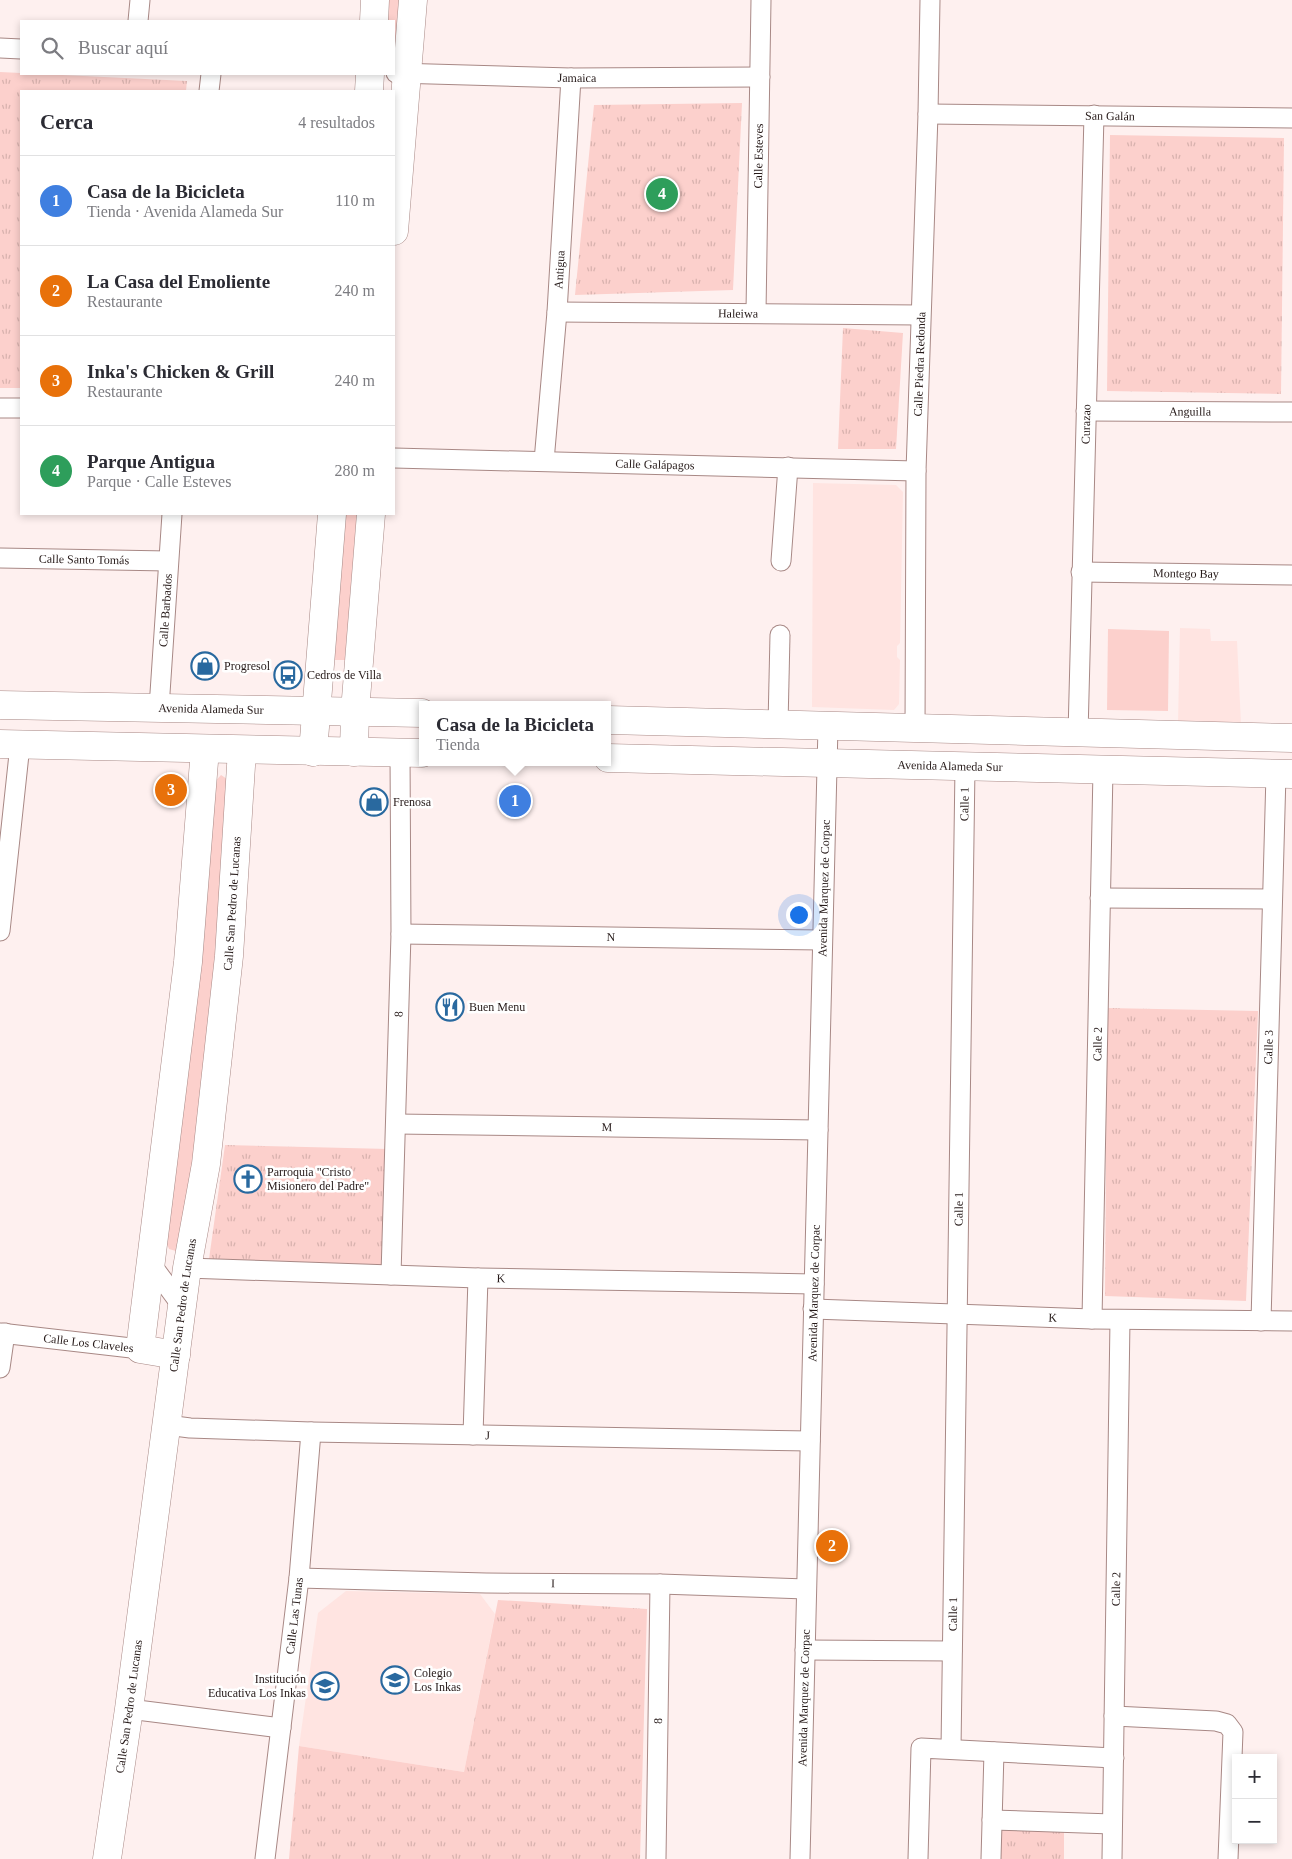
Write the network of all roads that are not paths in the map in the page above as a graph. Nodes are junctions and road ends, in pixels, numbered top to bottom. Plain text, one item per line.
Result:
1 (140, 0) edge
2 (375, 0) edge
3 (413, 0) edge
4 (760, 0) edge
5 (930, 0) edge
6 (138, 20) edge
7 (374, 20) edge
8 (0, 48) edge
9 (20, 49) edge
10 (400, 73) edge
11 (211, 75) edge
12 (370, 75) edge
13 (760, 77) junction
14 (571, 78) junction
15 (210, 90) edge
16 (369, 90) edge
17 (928, 114) junction
18 (1094, 114) junction
19 (1292, 118) edge
20 (395, 205) edge
21 (557, 312) junction
22 (756, 312) junction
23 (920, 315) junction
24 (0, 408) edge
25 (20, 408) edge
26 (1086, 411) junction
27 (1292, 412) edge
28 (395, 458) edge
29 (544, 461) junction
30 (788, 467) junction
31 (916, 471) junction
32 (172, 515) edge
33 (332, 515) edge
34 (371, 515) edge
35 (0, 558) edge
36 (781, 561) dead end
37 (168, 562) junction
38 (1081, 572) junction
39 (1292, 575) edge
40 (780, 635) dead end
41 (0, 705) edge
42 (159, 708) junction
43 (316, 710) junction
44 (355, 711) junction
45 (419, 714) edge
46 (611, 720) edge
47 (778, 725) junction
48 (828, 727) junction
49 (915, 729) junction
50 (1078, 734) junction
51 (1292, 738) edge
52 (10, 745) edge
53 (204, 749) junction
54 (242, 750) junction
55 (313, 752) junction
56 (354, 752) junction
57 (411, 753) edge
58 (611, 758) edge
59 (826, 764) junction
60 (965, 767) junction
61 (1102, 770) junction
62 (1284, 774) edge
63 (1100, 898) junction
64 (1272, 899) junction
65 (0, 931) edge
66 (401, 934) junction
67 (822, 940) junction
68 (396, 1124) junction
69 (818, 1130) junction
70 (151, 1264) junction
71 (187, 1268) junction
72 (391, 1275) junction
73 (478, 1278) junction
74 (814, 1284) junction
75 (182, 1306) junction
76 (813, 1309) junction
77 (958, 1314) junction
78 (1092, 1319) junction
79 (1120, 1320) junction
80 (1261, 1321) junction
81 (1292, 1321) edge
82 (2, 1333) edge
83 (140, 1348) junction
84 (176, 1355) junction
85 (0, 1368) edge
86 (167, 1425) junction
87 (311, 1432) junction
88 (473, 1435) junction
89 (810, 1441) junction
90 (298, 1578) junction
91 (660, 1584) junction
92 (806, 1589) junction
93 (805, 1650) junction
94 (952, 1651) junction
95 (129, 1709) junction
96 (1114, 1716) junction
97 (282, 1728) junction
98 (950, 1749) junction
99 (994, 1752) junction
100 (1114, 1758) junction
101 (992, 1820) junction
102 (1112, 1824) junction
103 (107, 1859) edge
104 (265, 1859) edge
105 (656, 1859) edge
106 (800, 1859) edge
107 (918, 1859) edge
108 (991, 1859) edge
109 (1112, 1859) edge
110 (1228, 1859) edge

1 - 6 street
2 - 7 street
3 - 10 street
4 - 13 street, Calle Esteves
5 - 17 street, Calle Piedra Redonda
8 - 9 street
10 - 14 street, Jamaica
10 - 20 street
11 - 15 street
12 - 16 street
13 - 14 street, Jamaica
13 - 22 street, Calle Esteves
14 - 21 street, Antigua
17 - 18 street, San Galán
17 - 23 street, Calle Piedra Redonda
18 - 19 street, San Galán
18 - 26 street, Curazao
21 - 22 street, Haleiwa
21 - 29 street, Antigua
22 - 23 street, Haleiwa
23 - 31 street, Calle Piedra Redonda
24 - 25 street
26 - 27 street, Anguilla
26 - 38 street, Curazao
28 - 29 street, Calle Galápagos
29 - 30 street, Calle Galápagos
30 - 31 street, Calle Galápagos
30 - 36 street
31 - 49 street, Calle Piedra Redonda
32 - 37 street, Calle Barbados
33 - 43 street
34 - 44 street
35 - 37 street, Calle Santo Tomás
37 - 42 street, Calle Barbados
38 - 39 street, Montego Bay
38 - 50 street, Curazao
40 - 47 street
41 - 42 street, Avenida Alameda Sur
42 - 43 street, Avenida Alameda Sur
43 - 44 street, Avenida Alameda Sur
43 - 55 street
44 - 45 street, Avenida Alameda Sur
44 - 56 street
46 - 47 street
47 - 48 street
48 - 49 street
48 - 59 street, Avenida Marquez de Corpac
49 - 50 street
50 - 51 street
52 - 53 street
52 - 65 street
53 - 54 street
53 - 70 street
54 - 55 street
54 - 71 street, Calle San Pedro de Lucanas
55 - 56 street
56 - 57 street
57 - 66 street, 8
58 - 59 street, Avenida Alameda Sur
59 - 60 street, Avenida Alameda Sur
59 - 67 street, Avenida Marquez de Corpac
60 - 61 street, Avenida Alameda Sur
60 - 77 street, Calle 1
61 - 62 street, Avenida Alameda Sur
61 - 63 street, Calle 2
62 - 64 street, Calle 3
63 - 64 street
63 - 78 street, Calle 2
64 - 80 street, Calle 3
66 - 67 street, N
66 - 68 street, 8
67 - 69 street, Avenida Marquez de Corpac
68 - 69 street, M
68 - 72 street, 8
69 - 74 street, Avenida Marquez de Corpac
70 - 75 street
70 - 83 street
71 - 72 street, K
71 - 75 street, Calle San Pedro de Lucanas
72 - 73 street, K
73 - 74 street, K
73 - 88 street
74 - 76 street, Avenida Marquez de Corpac
75 - 84 street, Calle San Pedro de Lucanas
76 - 77 street, K
76 - 89 street, Avenida Marquez de Corpac
77 - 78 street, K
77 - 94 street, Calle 1
78 - 79 street, K
79 - 80 street, K
79 - 96 street, Calle 2
80 - 81 street, K
82 - 83 street, Calle Los Claveles
82 - 85 street
83 - 84 street, Calle Los Claveles
84 - 86 street, Calle San Pedro de Lucanas
86 - 87 street, J
86 - 95 street, Calle San Pedro de Lucanas
87 - 88 street, J
87 - 90 street, Calle Las Tunas
88 - 89 street, J
89 - 92 street, Avenida Marquez de Corpac
90 - 91 street, I
90 - 97 street, Calle Las Tunas
91 - 92 street, I
91 - 105 street, 8
92 - 93 street, Avenida Marquez de Corpac
93 - 94 street
93 - 106 street, Avenida Marquez de Corpac
94 - 98 street, Calle 1
95 - 97 street
95 - 103 street, Calle San Pedro de Lucanas
96 - 100 street, Calle 2
96 - 110 street
97 - 104 street, Calle Las Tunas
98 - 99 street
98 - 107 street
99 - 100 street
99 - 101 street
100 - 102 street, Calle 2
101 - 102 street
101 - 108 street
102 - 109 street, Calle 2

